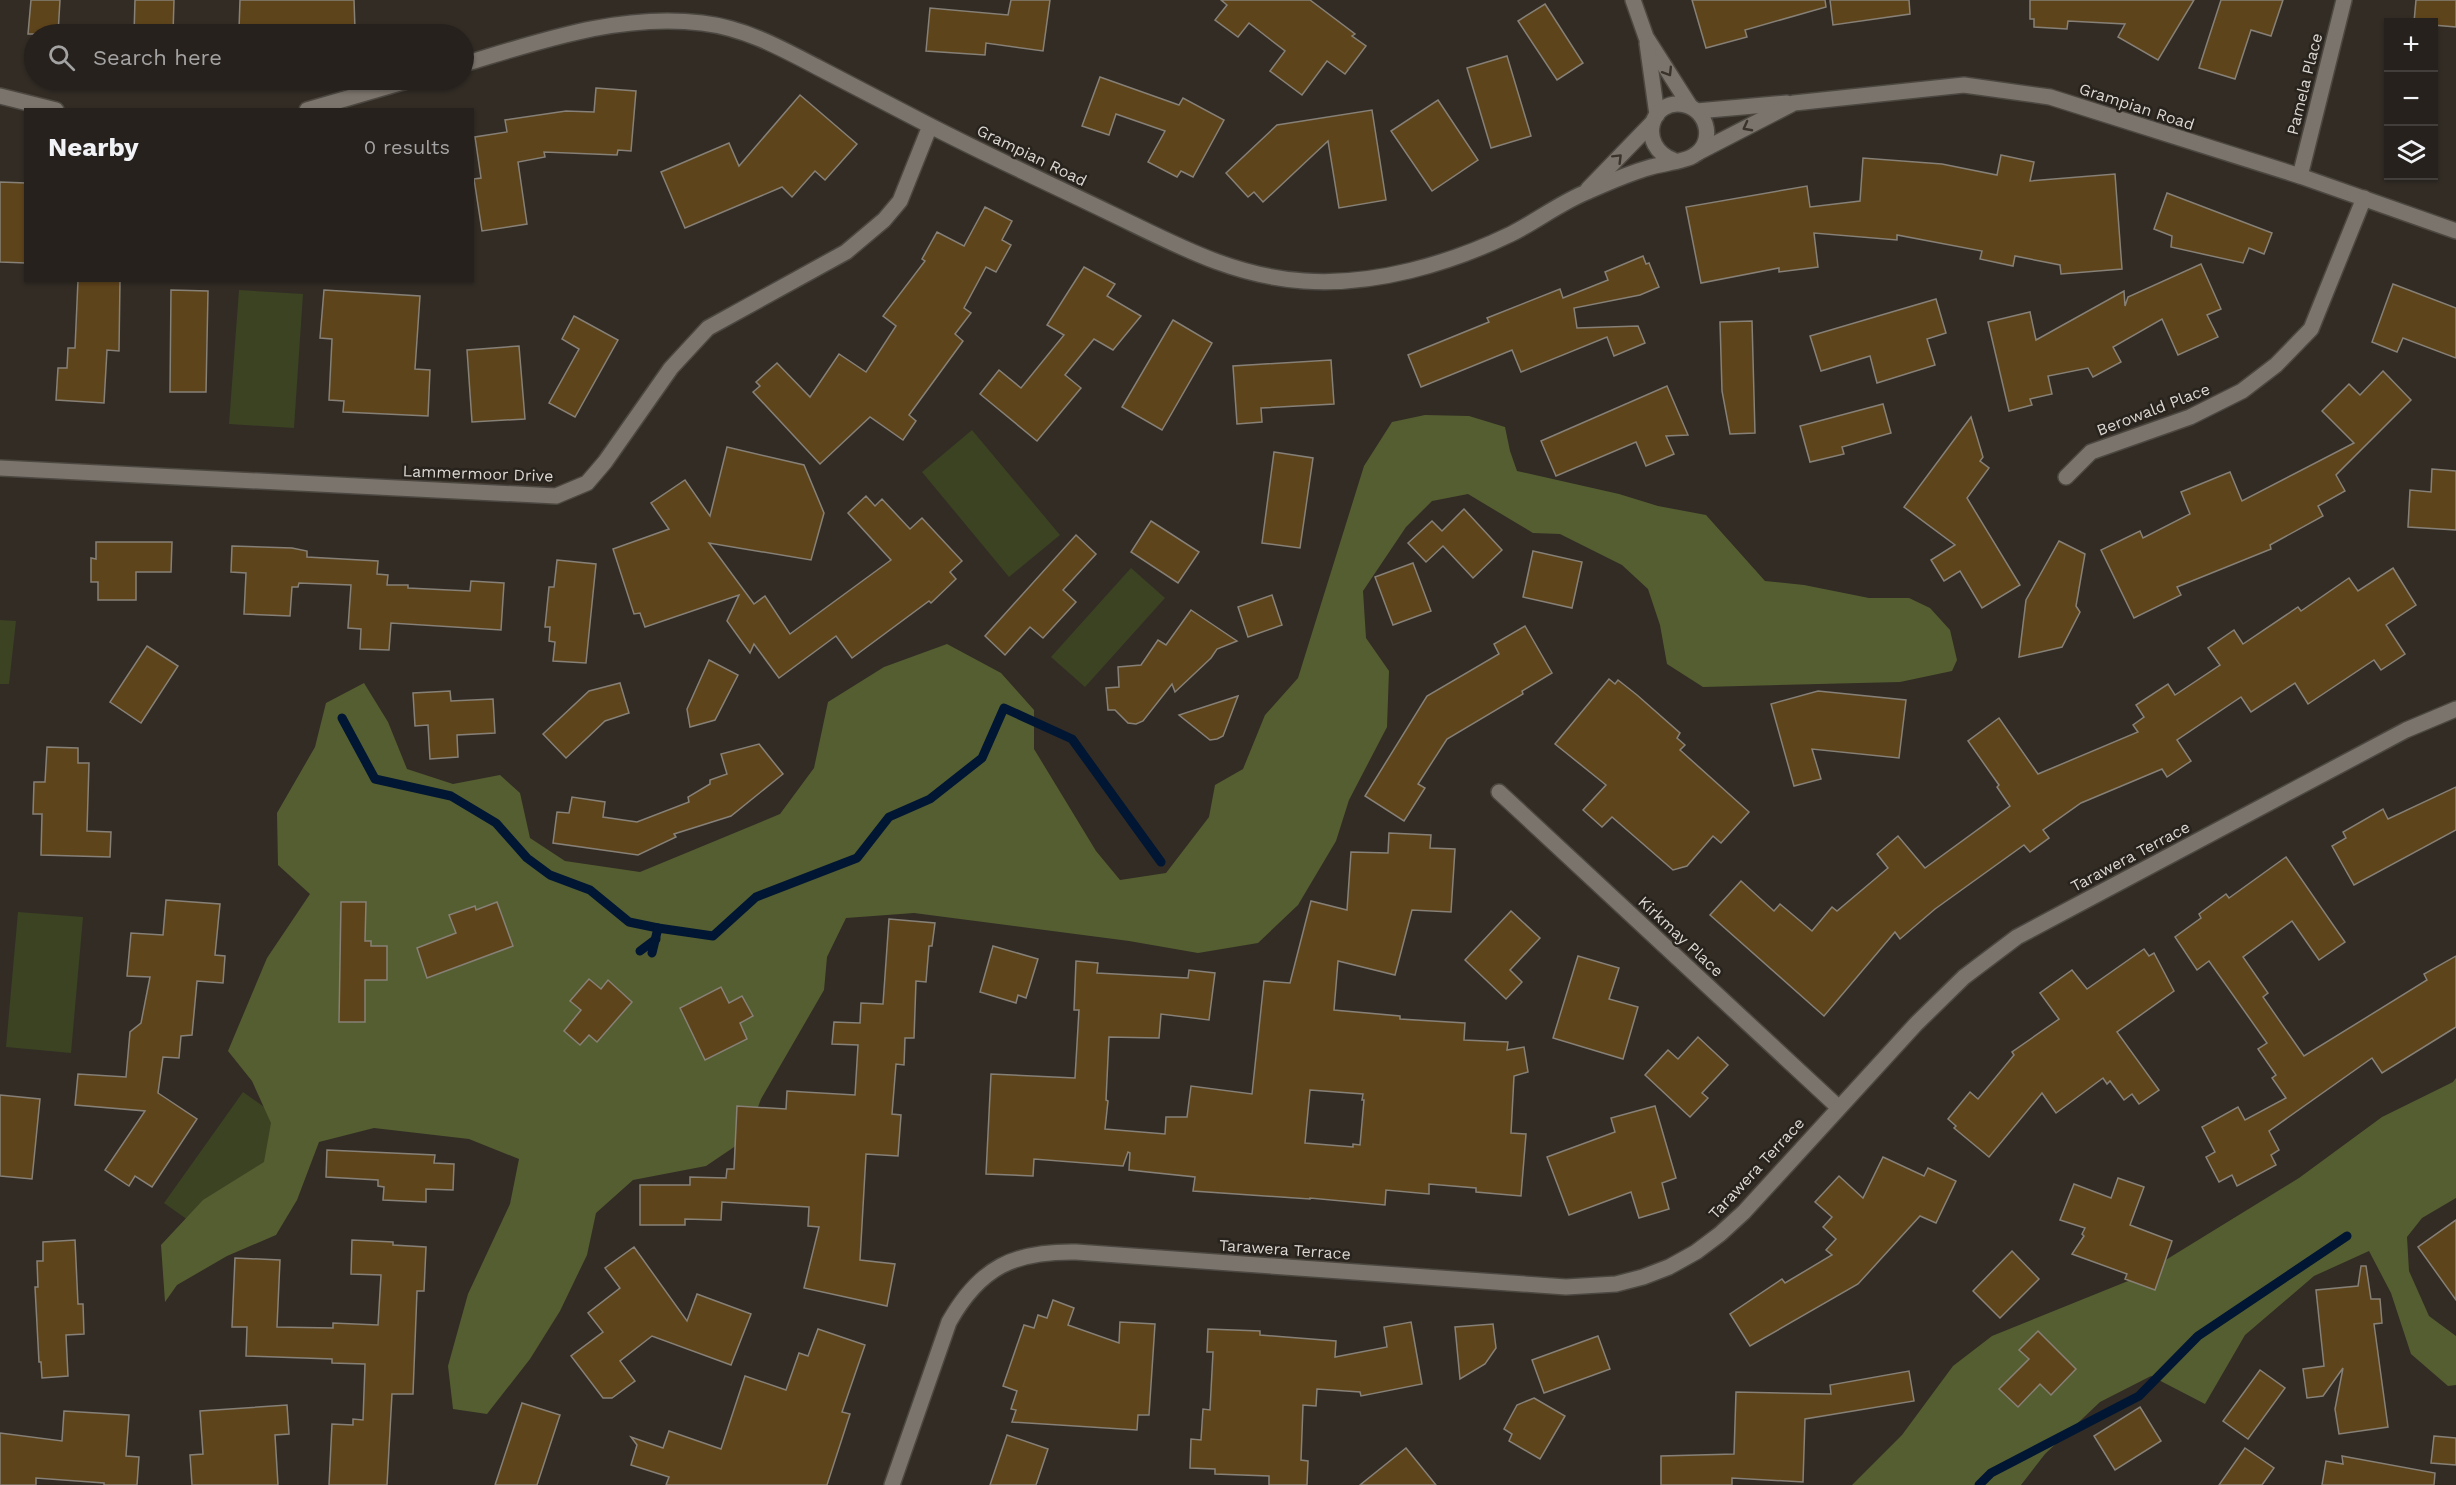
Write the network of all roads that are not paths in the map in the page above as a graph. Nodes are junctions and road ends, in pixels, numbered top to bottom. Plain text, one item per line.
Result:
1 (1633, 0) edge
2 (2344, 0) edge
3 (1646, 37) junction
4 (474, 61) edge
5 (376, 90) edge
6 (0, 96) edge
7 (1795, 102) junction
8 (48, 108) edge
9 (314, 108) edge
10 (1693, 109) junction
11 (1655, 119) junction
12 (930, 126) junction
13 (1700, 152) junction
14 (1673, 160) junction
15 (2300, 176) junction
16 (1583, 193) junction
17 (2364, 198) junction
18 (2456, 231) edge
19 (0, 468) edge
20 (2066, 477) dead end
21 (2456, 709) edge
22 (1499, 792) dead end
23 (1838, 1107) junction
24 (892, 1485) edge

1 - 3 street
2 - 15 street, Pamela Place
3 -> 10 street
3 - 11 street
4 - 12 street, Grampian Road
5 - 9 street
6 - 8 street
7 - 10 street, Grampian Road
7 -> 13 street, Grampian Road
7 - 15 street, Grampian Road
10 - 11 street
10 - 13 street
11 - 14 street
16 -> 11 street, Grampian Road
12 - 16 street, Grampian Road
12 - 19 street, Lammermoor Drive
13 - 14 street
14 - 16 street, Grampian Road
15 - 17 street, Grampian Road
17 - 18 street, Grampian Road
17 - 20 street, Berowald Place
21 - 23 street, Tarawera Terrace
22 - 23 street, Kirkmay Place
23 - 24 street, Tarawera Terrace

